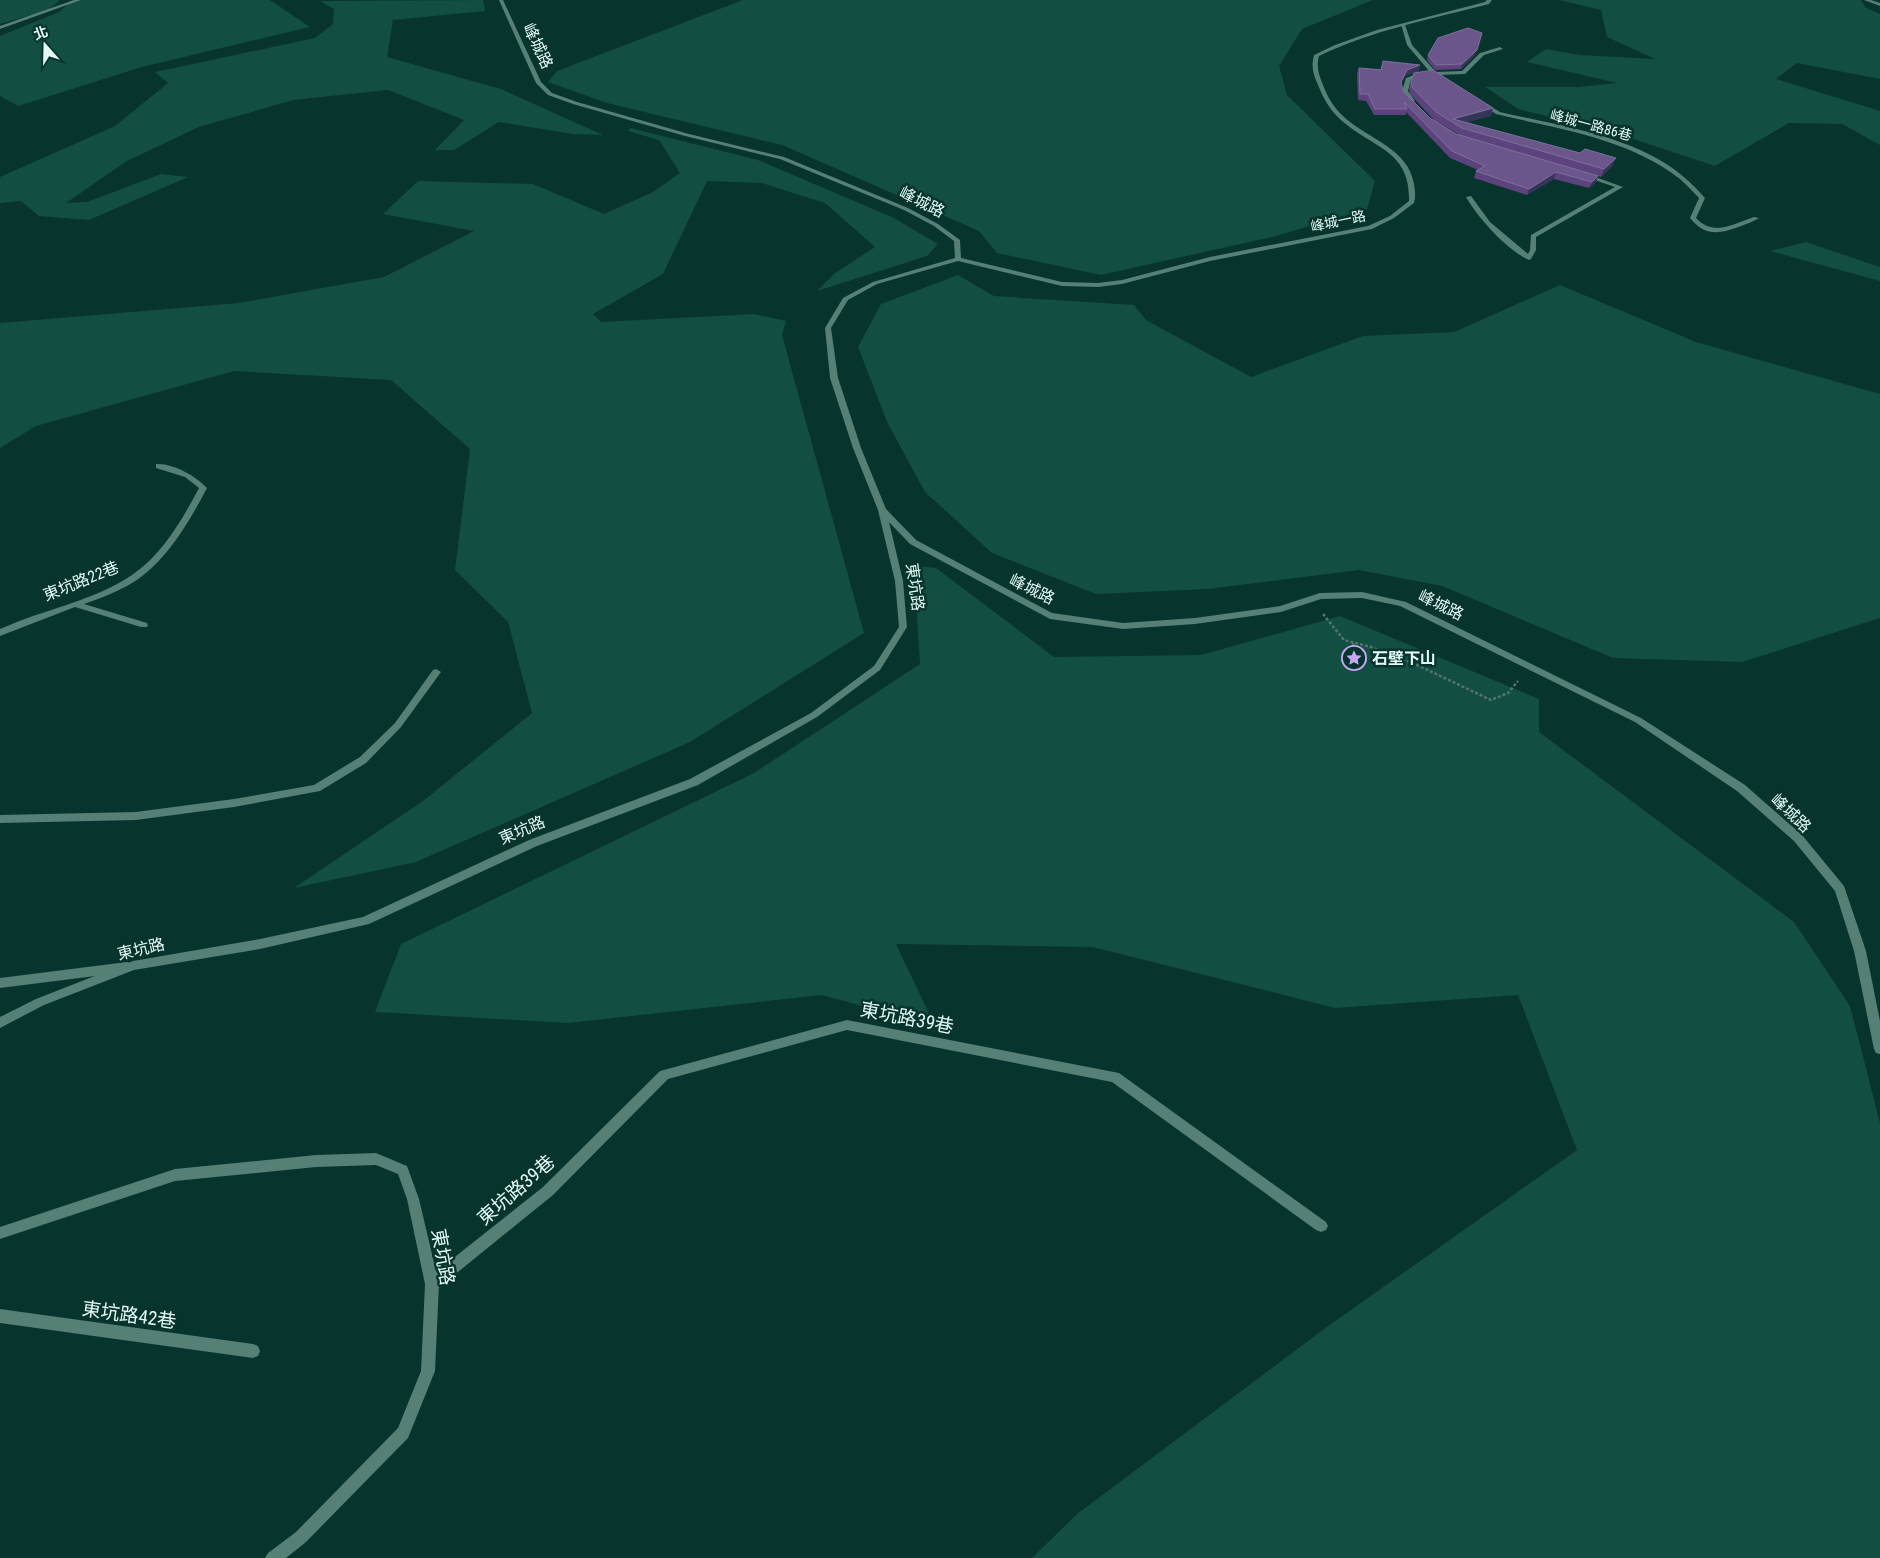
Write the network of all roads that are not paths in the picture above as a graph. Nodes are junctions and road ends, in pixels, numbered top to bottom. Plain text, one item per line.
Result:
1 (79, 0) edge
2 (501, 0) edge
3 (1490, 0) edge
4 (1866, 0) edge
5 (1880, 5) edge
6 (1403, 25) junction
7 (0, 28) edge
8 (1500, 49) dead end
9 (1433, 74) junction
10 (1441, 79) edge
11 (1473, 98) edge
12 (1419, 109) edge
13 (1579, 173) edge
14 (1469, 197) dead end
15 (1756, 218) dead end
16 (958, 258) junction
17 (158, 466) dead end
18 (882, 510) junction
19 (75, 604) junction
20 (144, 625) dead end
21 (0, 633) edge
22 (436, 672) dead end
23 (0, 819) edge
24 (132, 966) junction
25 (0, 982) edge
26 (0, 1023) edge
27 (1880, 1049) edge
28 (1321, 1226) dead end
29 (0, 1233) edge
30 (432, 1284) junction
31 (0, 1316) edge
32 (253, 1351) dead end
33 (273, 1558) edge

1 - 7 street
2 - 16 street, 峰城路
3 - 6 street, 峰城一路
4 - 5 street
6 - 9 street
6 - 16 street, 峰城一路
8 - 9 street
9 - 10 street
9 - 12 street
11 - 15 street, 峰城一路86巷
13 - 14 street
16 - 18 street, 峰城路
17 - 19 street, 東坑路22巷
18 - 24 street, 東坑路
18 - 27 street, 峰城路
19 - 20 street
19 - 21 street, 東坑路22巷
22 - 23 street
24 - 25 street
24 - 26 street, 東坑路
28 - 30 street, 東坑路39巷
29 - 30 street, 東坑路
30 - 33 street, 東坑路
31 - 32 street, 東坑路42巷

